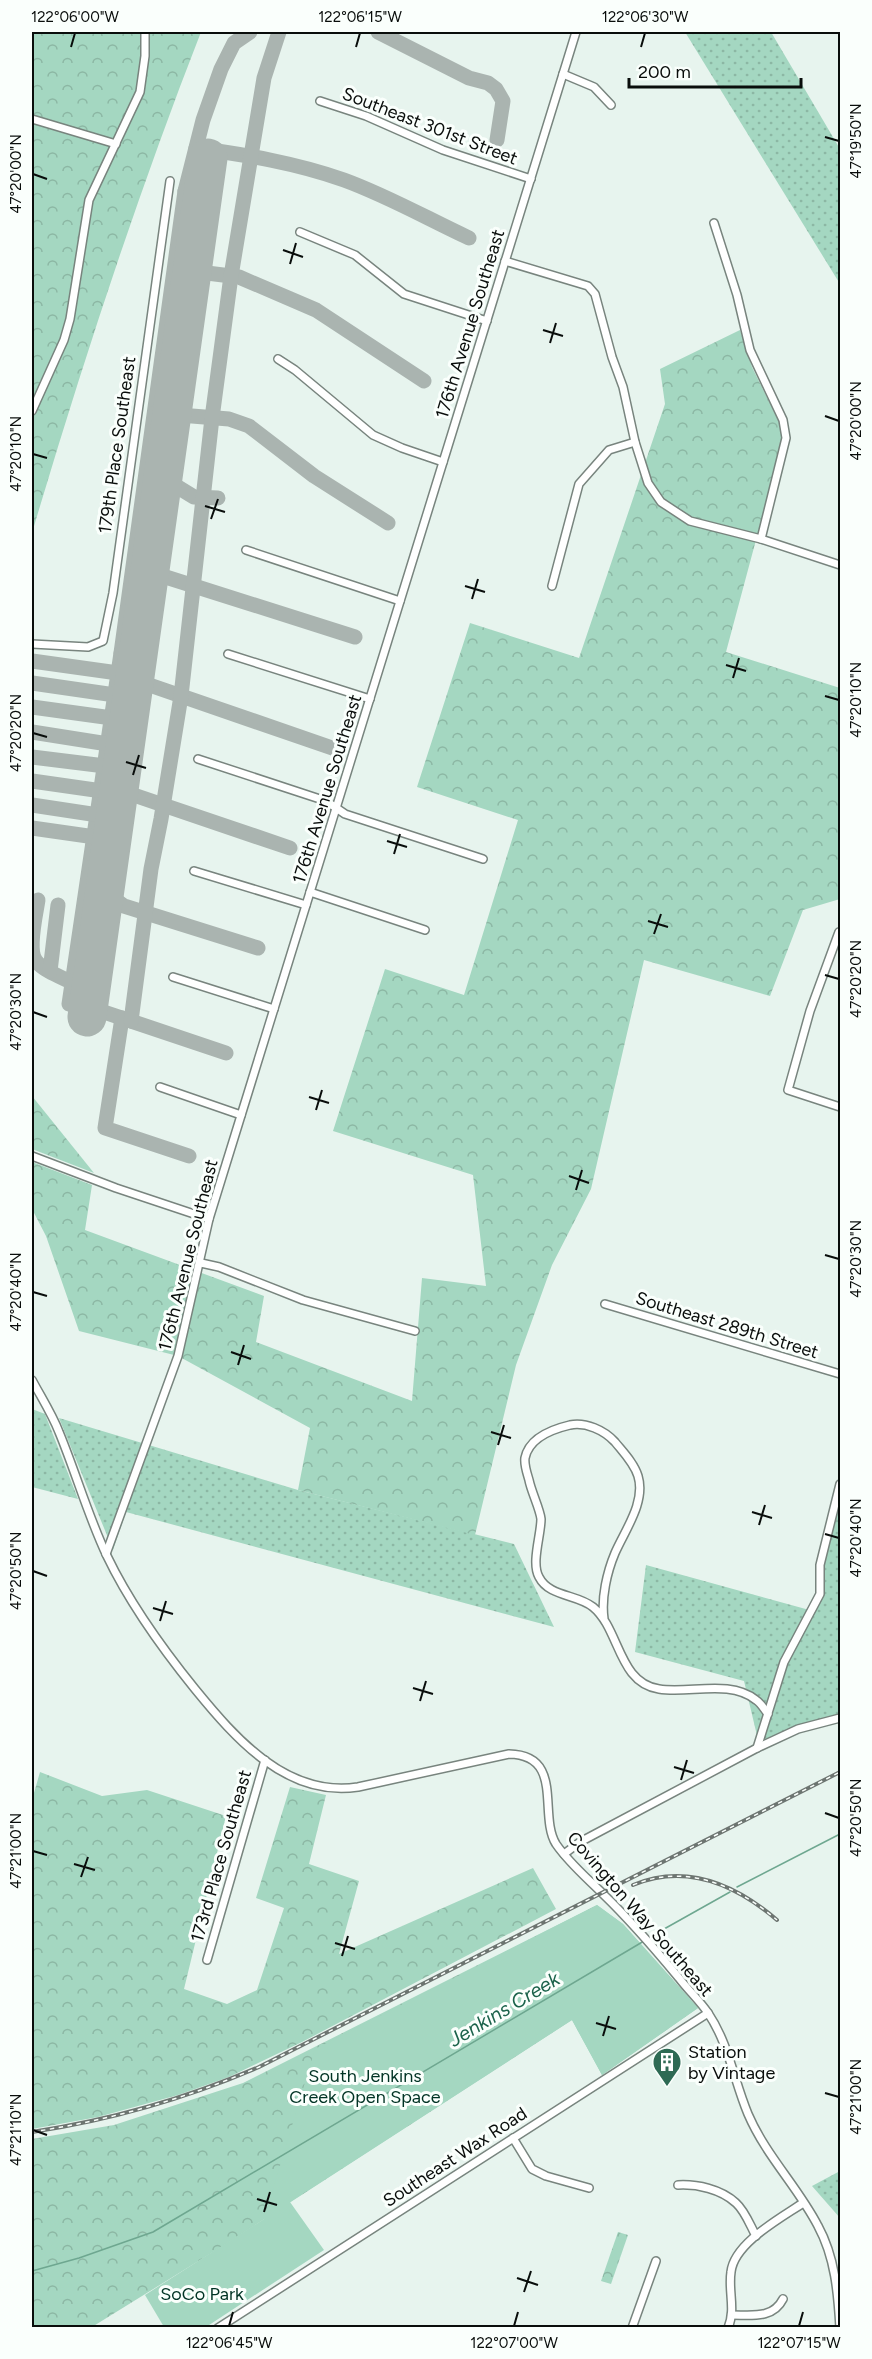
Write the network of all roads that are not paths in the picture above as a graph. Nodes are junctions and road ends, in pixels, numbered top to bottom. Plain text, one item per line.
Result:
1 (145, 32) edge
2 (576, 32) edge
3 (563, 74) junction
4 (320, 101) dead end
5 (611, 105) dead end
6 (32, 118) edge
7 (116, 144) junction
8 (531, 179) junction
9 (170, 181) dead end
10 (714, 223) dead end
11 (300, 232) dead end
12 (505, 261) junction
13 (487, 321) junction
14 (278, 359) dead end
15 (32, 411) edge
16 (635, 442) junction
17 (443, 462) junction
18 (761, 539) junction
19 (246, 550) dead end
20 (840, 565) edge
21 (552, 586) dead end
22 (400, 601) junction
23 (32, 644) edge
24 (228, 654) dead end
25 (370, 699) junction
26 (198, 759) dead end
27 (337, 807) junction
28 (483, 859) dead end
29 (194, 871) dead end
30 (310, 892) junction
31 (306, 905) junction
32 (425, 930) dead end
33 (839, 932) dead end
34 (173, 977) dead end
35 (274, 1009) junction
36 (160, 1087) dead end
37 (840, 1107) edge
38 (241, 1115) junction
39 (32, 1156) edge
40 (209, 1219) junction
41 (201, 1263) junction
42 (604, 1304) dead end
43 (415, 1331) dead end
44 (840, 1374) edge
45 (32, 1380) edge
46 (840, 1484) edge
47 (106, 1554) junction
48 (604, 1619) junction
49 (768, 1714) junction
50 (840, 1718) edge
51 (758, 1748) junction
52 (265, 1760) junction
53 (564, 1854) junction
54 (207, 1960) dead end
55 (708, 2013) junction
56 (513, 2138) junction
57 (678, 2185) dead end
58 (589, 2188) dead end
59 (804, 2203) junction
60 (756, 2236) junction
61 (656, 2261) dead end
62 (783, 2299) dead end
63 (732, 2315) junction
64 (218, 2328) edge
65 (632, 2328) edge
66 (728, 2328) edge
67 (840, 2328) edge

1 - 7 street
2 - 3 street, 176th Avenue Southeast
3 - 5 street
3 - 8 street, 176th Avenue Southeast
4 - 8 street, Southeast 301st Street
6 - 7 street
7 - 15 street
8 - 12 street, 176th Avenue Southeast
9 - 23 street, 179th Place Southeast
10 - 18 street
11 - 13 street
12 - 13 street, 176th Avenue Southeast
12 - 16 street
13 - 17 street, 176th Avenue Southeast
14 - 17 street
16 - 18 street
16 - 21 street
17 - 22 street, 176th Avenue Southeast
18 - 20 street
19 - 22 street
22 - 25 street, 176th Avenue Southeast
24 - 25 street
25 - 27 street, 176th Avenue Southeast
26 - 27 street
27 - 28 street
27 - 30 street, 176th Avenue Southeast
29 - 31 street
30 - 31 street, 176th Avenue Southeast
30 - 32 street
31 - 35 street, 176th Avenue Southeast
33 - 37 street
34 - 35 street
35 - 38 street, 176th Avenue Southeast
36 - 38 street
38 - 40 street, 176th Avenue Southeast
39 - 40 street
40 - 41 street, 176th Avenue Southeast
41 - 43 street
41 - 47 street, 176th Avenue Southeast
42 - 44 street, Southeast 289th Street
45 - 47 street
46 - 49 street
47 - 52 street
48 - 48 street
48 - 49 street
49 - 51 street
50 - 51 street
51 - 53 street
52 - 53 street, Covington Way Southeast
52 - 54 street, 173rd Place Southeast
53 - 55 street, Covington Way Southeast
55 - 56 street, Southeast Wax Road
55 - 59 street, Covington Way Southeast
56 - 58 street
56 - 64 street, Southeast Wax Road
57 - 60 street
59 - 60 street
59 - 67 street, Covington Way Southeast
60 - 63 street
61 - 65 street
62 - 63 street
63 - 66 street

